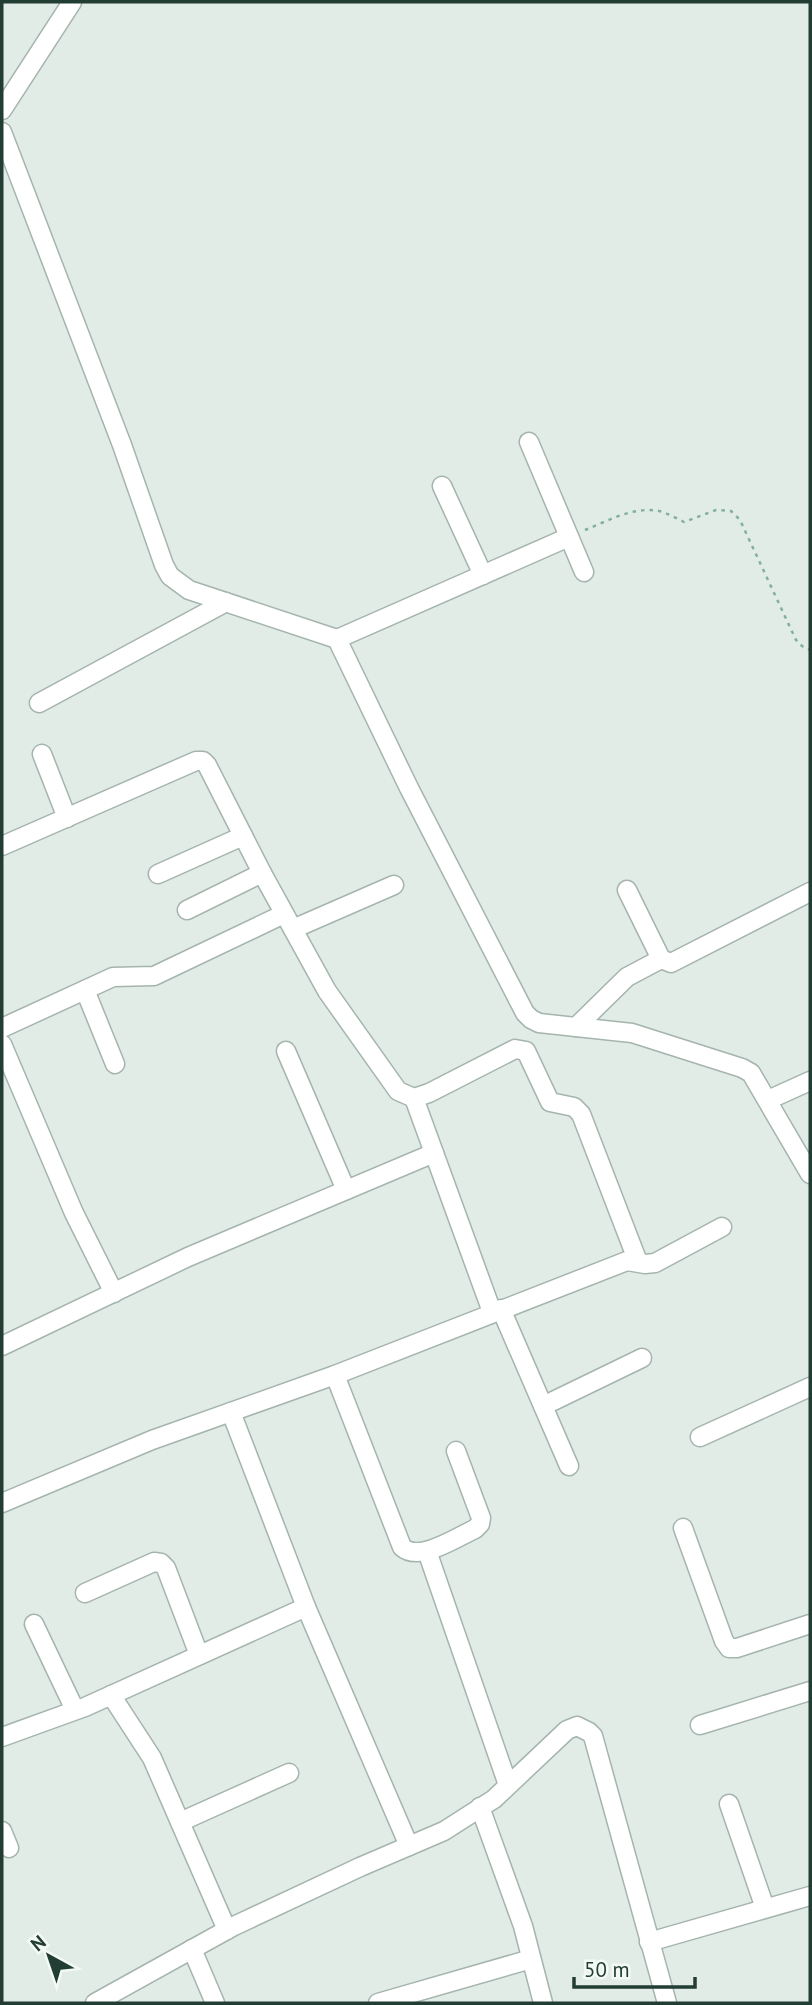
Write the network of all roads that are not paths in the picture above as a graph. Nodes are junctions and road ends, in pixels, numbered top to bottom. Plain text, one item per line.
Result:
1 (72, 2) edge
2 (2, 110) edge
3 (2, 132) edge
4 (529, 442) dead end
5 (442, 485) dead end
6 (569, 537) junction
7 (584, 572) dead end
8 (483, 575) junction
9 (226, 602) junction
10 (337, 639) junction
11 (38, 703) dead end
12 (42, 754) dead end
13 (67, 818) junction
14 (243, 836) junction
15 (2, 846) edge
16 (262, 873) junction
17 (158, 874) dead end
18 (394, 885) dead end
19 (627, 890) dead end
20 (810, 892) edge
21 (187, 910) dead end
22 (289, 921) junction
23 (662, 959) junction
24 (85, 990) junction
25 (535, 1021) junction
26 (576, 1027) junction
27 (2, 1028) edge
28 (2, 1044) edge
29 (521, 1048) junction
30 (286, 1051) dead end
31 (114, 1064) dead end
32 (810, 1081) edge
33 (414, 1098) junction
34 (768, 1100) junction
35 (434, 1153) junction
36 (810, 1174) edge
37 (346, 1190) junction
38 (722, 1227) dead end
39 (638, 1262) junction
40 (114, 1293) junction
41 (497, 1311) junction
42 (2, 1346) edge
43 (642, 1358) dead end
44 (335, 1375) junction
45 (810, 1387) edge
46 (543, 1406) junction
47 (231, 1412) junction
48 (700, 1437) dead end
49 (456, 1451) dead end
50 (569, 1466) dead end
51 (2, 1503) edge
52 (683, 1528) dead end
53 (427, 1551) junction
54 (85, 1593) dead end
55 (306, 1607) junction
56 (34, 1624) dead end
57 (810, 1624) edge
58 (199, 1655) junction
59 (810, 1691) edge
60 (111, 1695) junction
61 (75, 1710) junction
62 (700, 1725) dead end
63 (2, 1737) edge
64 (289, 1773) dead end
65 (509, 1785) junction
66 (729, 1804) dead end
67 (480, 1807) junction
68 (180, 1822) junction
69 (2, 1831) edge
70 (409, 1846) junction
71 (9, 1848) dead end
72 (810, 1896) edge
73 (765, 1908) junction
74 (227, 1930) junction
75 (649, 1942) junction
76 (192, 1949) junction
77 (531, 1959) junction
78 (94, 2003) edge
79 (215, 2003) edge
80 (378, 2003) edge
81 (543, 2003) edge
82 (667, 2003) edge

1 - 2 street
3 - 9 street
4 - 6 street
5 - 8 street
6 - 7 street
6 - 8 street
8 - 10 street
9 - 10 street
9 - 11 street
10 - 25 street
12 - 13 street
13 - 14 street
13 - 15 street
14 - 16 street
14 - 17 street
16 - 21 street
16 - 22 street
18 - 22 street
19 - 23 street
20 - 23 street
22 - 24 street
22 - 33 street
23 - 26 street
24 - 27 street
24 - 31 street
25 - 26 street
25 - 29 street
26 - 34 street
28 - 40 street
29 - 33 street
29 - 39 street
30 - 37 street
32 - 34 street
33 - 35 street
34 - 36 street
35 - 37 street
35 - 41 street
37 - 40 street
38 - 39 street
39 - 41 street
40 - 42 street
41 - 44 street
41 - 46 street
43 - 46 street
44 - 47 street
44 - 53 street
45 - 48 street
46 - 50 street
47 - 51 street
47 - 55 street
49 - 53 street
52 - 57 street
53 - 65 street
54 - 58 street
55 - 58 street
55 - 70 street
56 - 61 street
58 - 60 street
59 - 62 street
60 - 61 street
60 - 68 street
61 - 63 street
64 - 68 street
65 - 67 street
65 - 75 street
66 - 73 street
67 - 70 street
67 - 77 street
68 - 74 street
69 - 71 street
70 - 74 street
72 - 73 street
73 - 75 street
74 - 76 street
75 - 82 street
76 - 78 street
76 - 79 street
77 - 80 street
77 - 81 street

